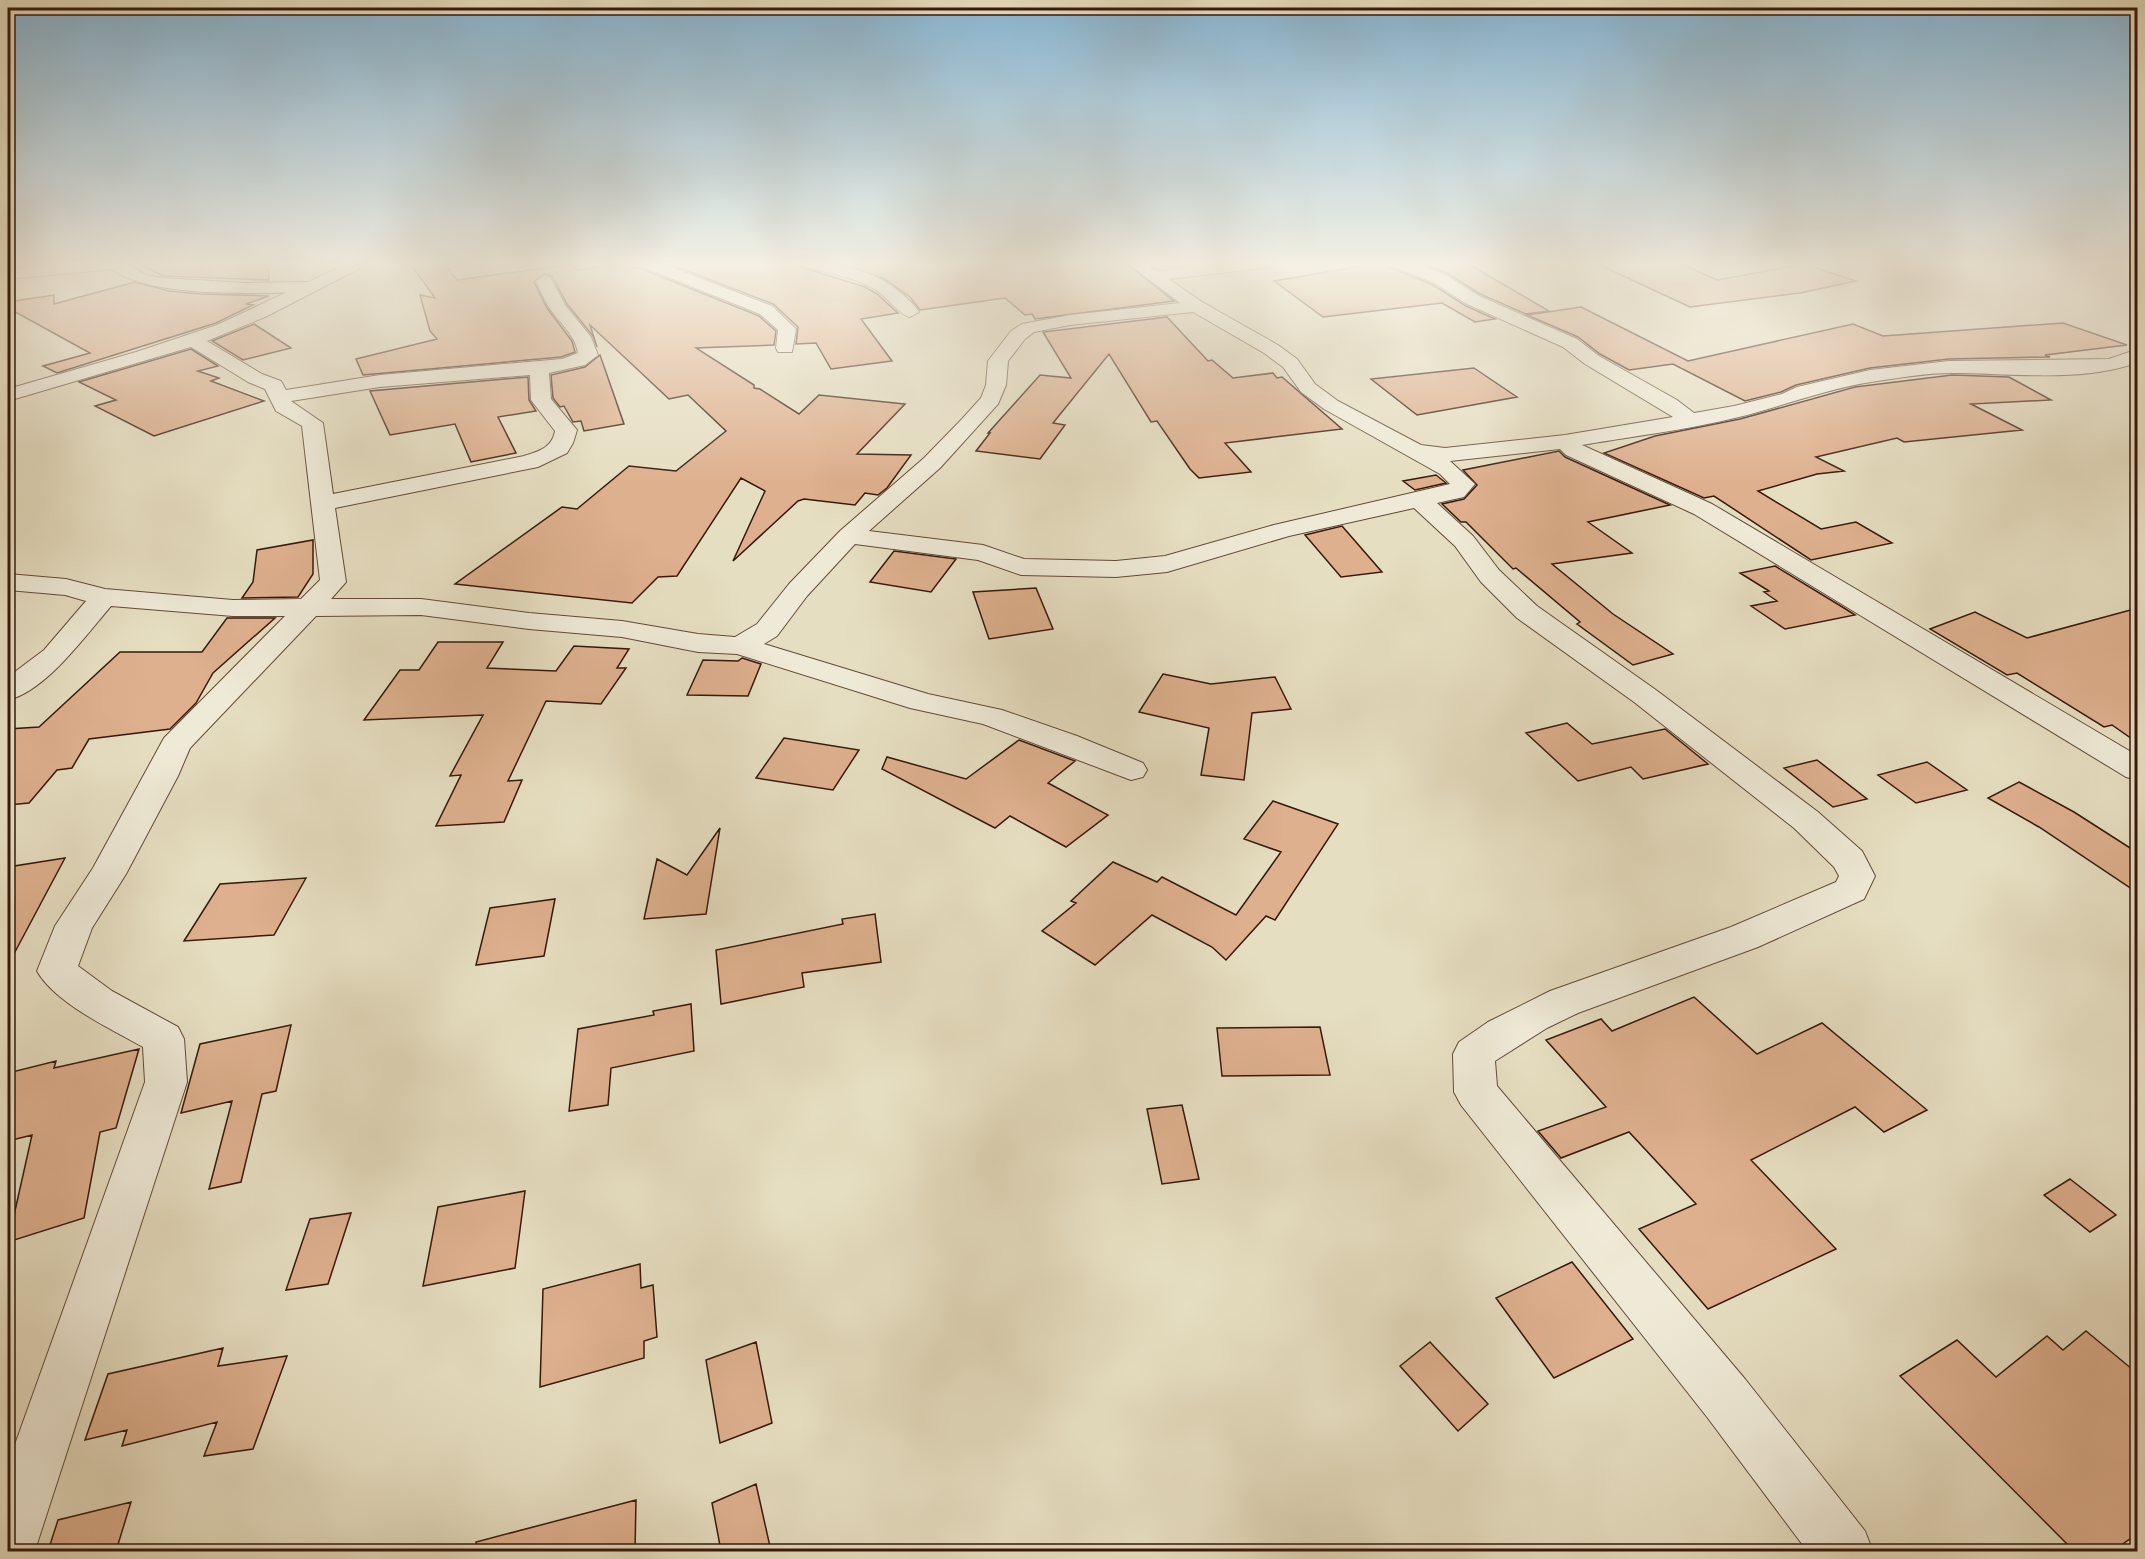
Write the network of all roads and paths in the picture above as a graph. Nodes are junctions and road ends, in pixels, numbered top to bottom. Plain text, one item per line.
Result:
1 (202, 335) edge
2 (580, 335) edge
3 (786, 335) edge
4 (1018, 335) edge
5 (1246, 335) edge
6 (1551, 335) edge
7 (191, 339) junction
8 (785, 348) dead end
9 (2138, 355) edge
10 (539, 367) junction
11 (8, 395) edge
12 (280, 397) junction
13 (1690, 420) junction
14 (1565, 442) junction
15 (1415, 451) junction
16 (1419, 500) junction
17 (325, 503) junction
18 (849, 536) junction
19 (8, 582) edge
20 (104, 597) junction
21 (308, 609) junction
22 (740, 646) junction
23 (8, 691) edge
24 (1131, 770) dead end
25 (2138, 770) edge
26 (8, 1544) edge
27 (1844, 1551) edge

1 - 7 street
2 - 10 street
3 - 8 street
4 - 18 street
5 - 15 street
6 - 13 street
7 - 11 street
7 - 12 street
9 - 13 street
10 - 12 street
10 - 17 street
12 - 17 street
13 - 14 street
14 - 15 street
14 - 25 street
15 - 16 street
16 - 18 street
16 - 27 street
17 - 21 street
18 - 22 street
19 - 20 street
20 - 21 street
20 - 23 street
21 - 22 street
21 - 26 street
22 - 24 street

